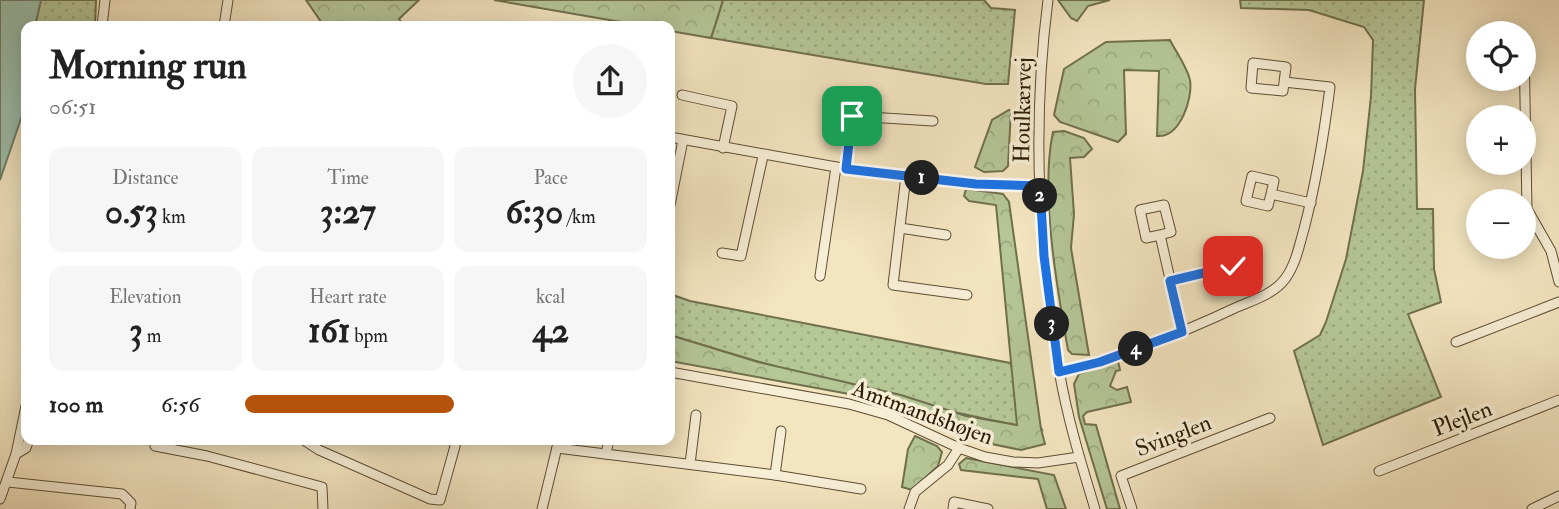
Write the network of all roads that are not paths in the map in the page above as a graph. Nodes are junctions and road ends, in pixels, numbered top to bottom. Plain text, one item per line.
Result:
1 (105, 0) edge
2 (228, 0) edge
3 (1048, 0) edge
4 (103, 21) edge
5 (226, 21) edge
6 (1284, 82) junction
7 (1525, 91) edge
8 (682, 95) dead end
9 (933, 121) dead end
10 (675, 138) edge
11 (683, 140) junction
12 (723, 148) junction
13 (764, 156) junction
14 (835, 167) junction
15 (846, 169) junction
16 (906, 176) junction
17 (675, 180) edge
18 (1040, 186) junction
19 (1271, 194) dead end
20 (1311, 203) junction
21 (900, 228) junction
22 (946, 235) dead end
23 (1160, 235) dead end
24 (722, 253) dead end
25 (1557, 262) edge
26 (1233, 266) dead end
27 (820, 276) dead end
28 (1170, 281) junction
29 (1559, 282) edge
30 (967, 296) dead end
31 (1559, 302) edge
32 (1182, 332) junction
33 (1456, 342) dead end
34 (1059, 372) junction
35 (675, 373) edge
36 (1559, 400) edge
37 (695, 415) dead end
38 (1270, 418) dead end
39 (21, 430) edge
40 (781, 431) dead end
41 (27, 445) edge
42 (311, 445) edge
43 (455, 445) edge
44 (558, 445) edge
45 (563, 445) edge
46 (608, 445) edge
47 (155, 446) dead end
48 (959, 448) junction
49 (16, 454) junction
50 (607, 454) junction
51 (1079, 457) junction
52 (690, 464) junction
53 (1378, 471) dead end
54 (775, 475) junction
55 (8, 482) junction
56 (861, 489) dead end
57 (1559, 496) edge
58 (0, 499) edge
59 (130, 509) edge
60 (323, 509) edge
61 (542, 509) edge
62 (909, 509) edge
63 (953, 509) edge
64 (988, 509) edge
65 (1094, 509) edge
66 (1132, 509) edge
67 (1532, 509) edge

1 - 4 street
2 - 5 street
3 - 18 street, Houlkærvej
6 - 6 street
6 - 20 street
7 - 25 street
8 - 12 street
9 - 15 street
10 - 11 street
11 - 12 street
11 - 17 street
12 - 13 street
13 - 14 street
13 - 24 street
14 - 15 street
14 - 27 street
15 - 16 street
16 - 18 street
16 - 21 street
18 - 34 street, Houlkærvej
19 - 20 street
20 - 32 street
21 - 22 street
21 - 30 street
23 - 28 street
25 - 29 street
26 - 28 street
28 - 32 street
31 - 33 street
32 - 34 street
34 - 51 street, Houlkærvej
35 - 48 street, Amtmandshøjen
36 - 53 street, Plejlen
37 - 52 street
38 - 66 street, Svinglen
39 - 49 street
40 - 54 street
41 - 49 street
42 - 43 street
44 - 61 street
45 - 50 street
46 - 50 street
47 - 60 street
48 - 51 street, Amtmandshøjen
48 - 62 street
49 - 55 street
50 - 52 street
51 - 65 street, Houlkærvej
52 - 54 street
54 - 56 street
55 - 58 street
55 - 59 street
57 - 67 street
63 - 64 street

